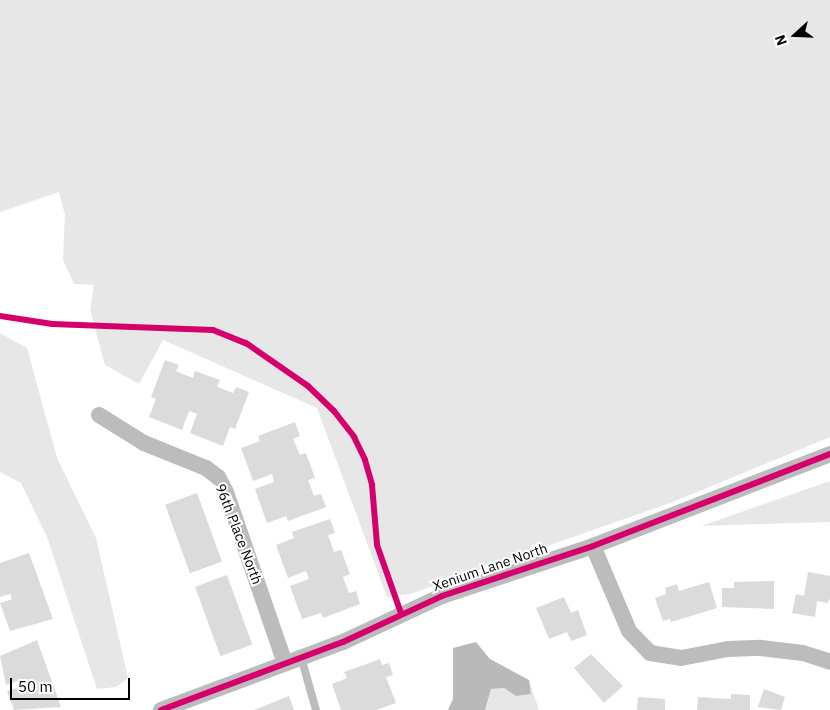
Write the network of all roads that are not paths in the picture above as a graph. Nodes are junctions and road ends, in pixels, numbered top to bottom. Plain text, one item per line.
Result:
1 (99, 415) dead end
2 (830, 454) edge
3 (593, 546) junction
4 (301, 657) junction
5 (830, 662) edge
6 (286, 663) junction
7 (197, 704) edge
8 (161, 710) edge
9 (316, 710) edge

1 - 6 street, 96th Place North
2 - 3 street, Xenium Lane North
3 - 4 street, Xenium Lane North
3 - 5 street
4 - 6 street, Xenium Lane North
4 - 9 lane
6 - 7 street, Xenium Lane North
7 - 8 street, Xenium Lane North

